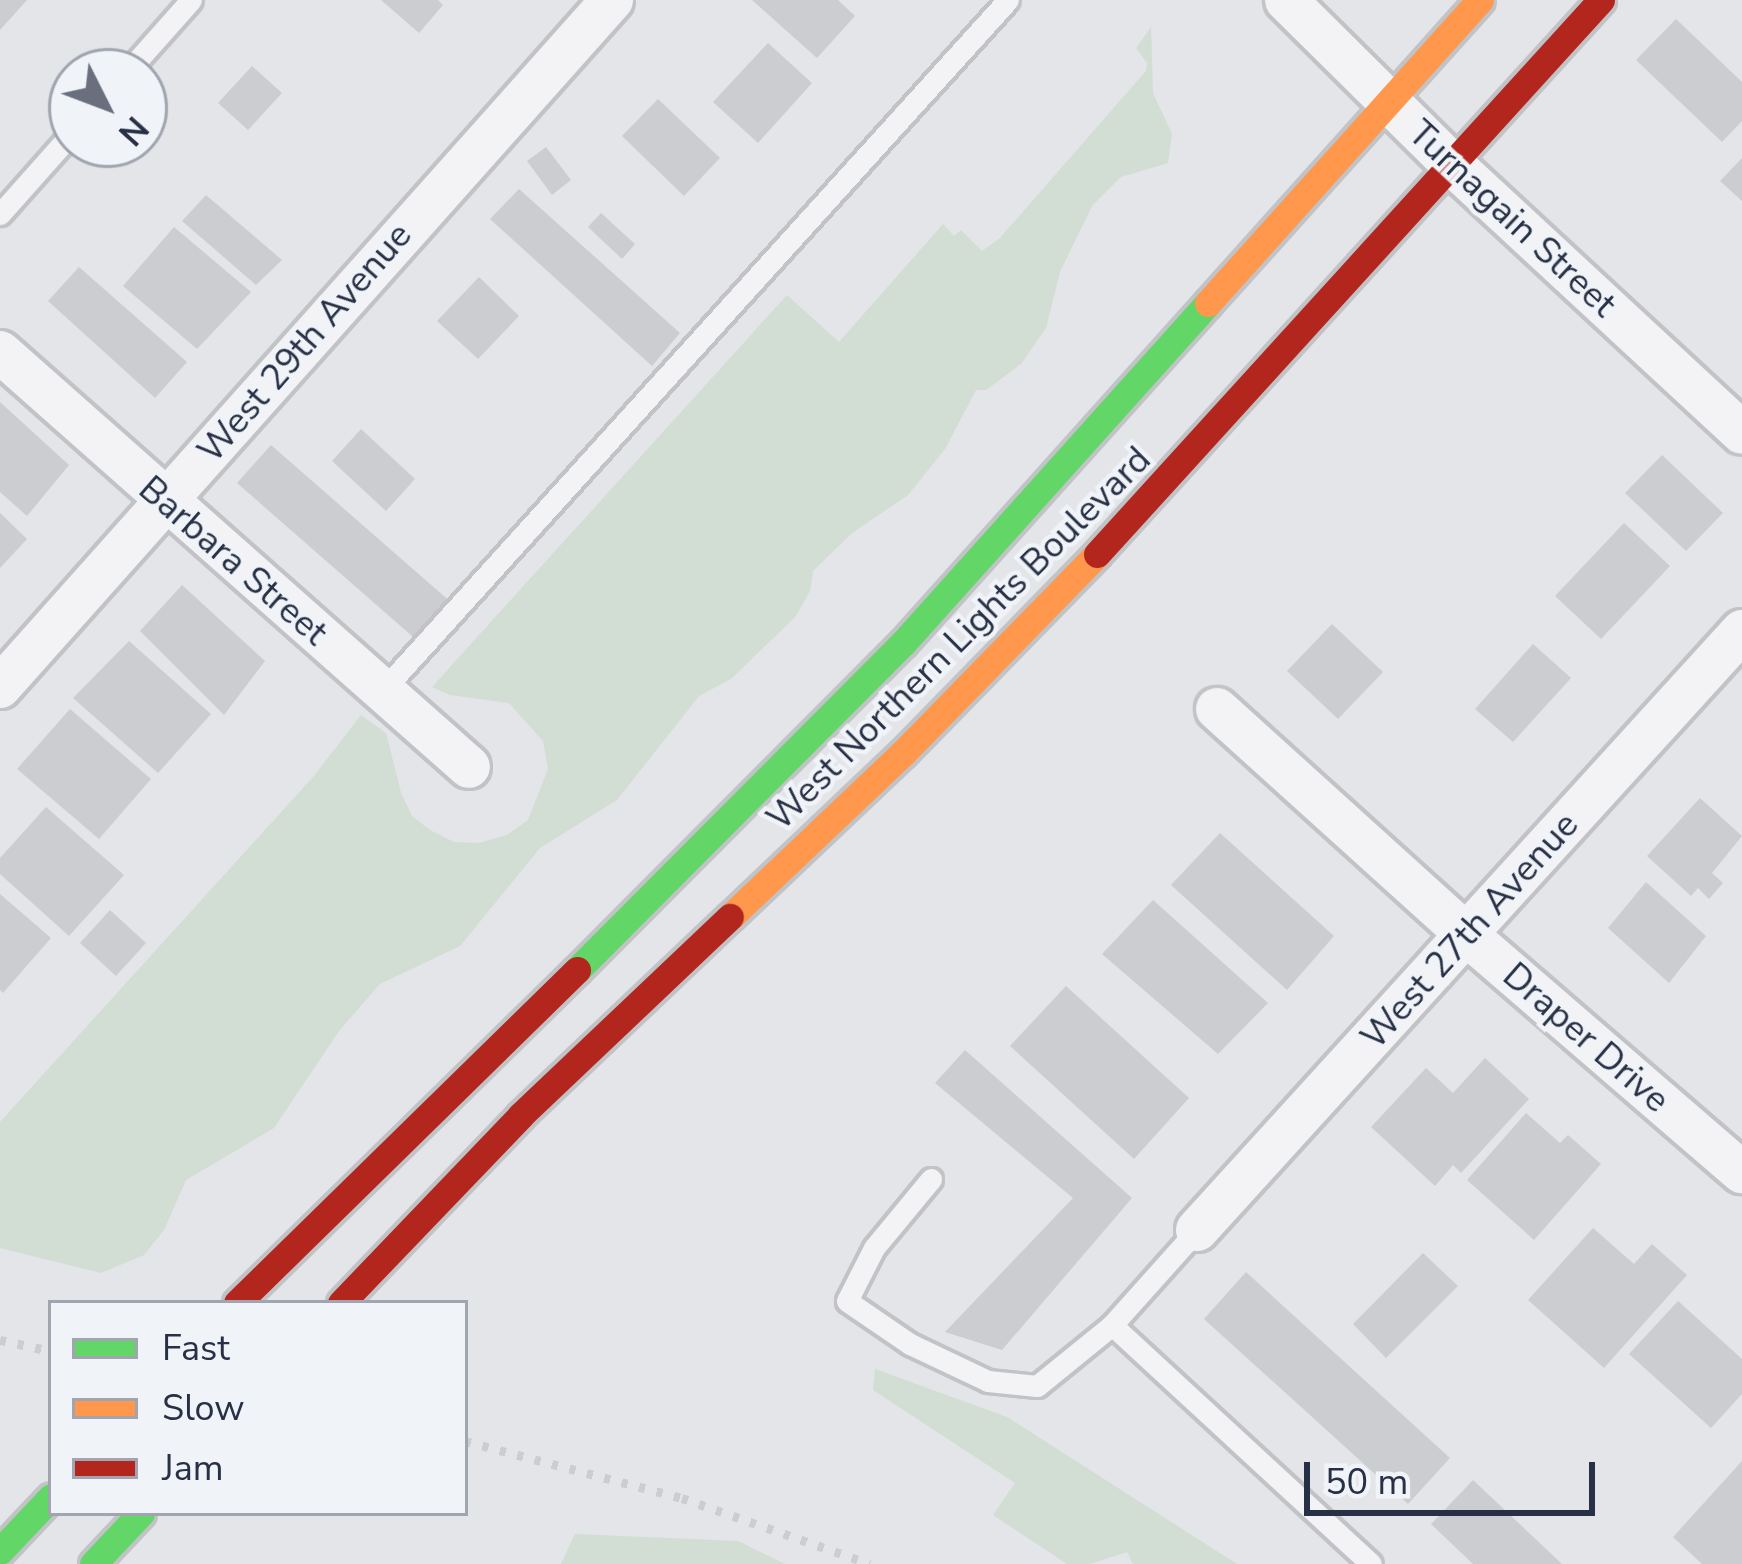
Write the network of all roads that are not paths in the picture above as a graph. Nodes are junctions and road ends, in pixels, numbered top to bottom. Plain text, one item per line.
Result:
1 (191, 0) edge
2 (612, 0) edge
3 (1008, 0) edge
4 (1286, 0) edge
5 (1480, 0) edge
6 (1601, 0) edge
7 (148, 48) edge
8 (1388, 102) junction
9 (48, 161) edge
10 (1453, 165) junction
11 (0, 214) edge
12 (0, 352) edge
13 (1742, 433) edge
14 (165, 503) junction
15 (1742, 631) edge
16 (0, 687) edge
17 (382, 691) junction
18 (1217, 709) dead end
19 (470, 767) dead end
20 (1467, 935) junction
21 (1742, 1172) edge
22 (931, 1179) dead end
23 (1197, 1230) joint
24 (240, 1300) edge
25 (344, 1300) edge
26 (1112, 1325) junction
27 (48, 1500) edge
28 (138, 1516) edge
29 (0, 1551) edge
30 (93, 1564) edge
31 (1371, 1564) edge

1 - 7 lane
2 - 14 street, West 29th Avenue
3 - 17 lane
4 - 8 street, Turnagain Street
5 - 8 main road, West Northern Lights Boulevard
6 - 10 main road, West Northern Lights Boulevard
8 - 10 street, Turnagain Street
8 - 24 main road, West Northern Lights Boulevard
9 - 11 lane
10 - 13 street, Turnagain Street
10 - 25 main road, West Northern Lights Boulevard
12 - 14 street, Barbara Street
14 - 16 street, West 29th Avenue
14 - 17 street, Barbara Street
15 - 20 street, West 27th Avenue
17 - 19 street, Barbara Street
18 - 20 street, Draper Drive
20 - 21 street, Draper Drive
20 - 23 street, West 27th Avenue
22 - 26 lane
23 - 26 lane
26 - 31 lane
27 - 29 main road
28 - 30 main road

